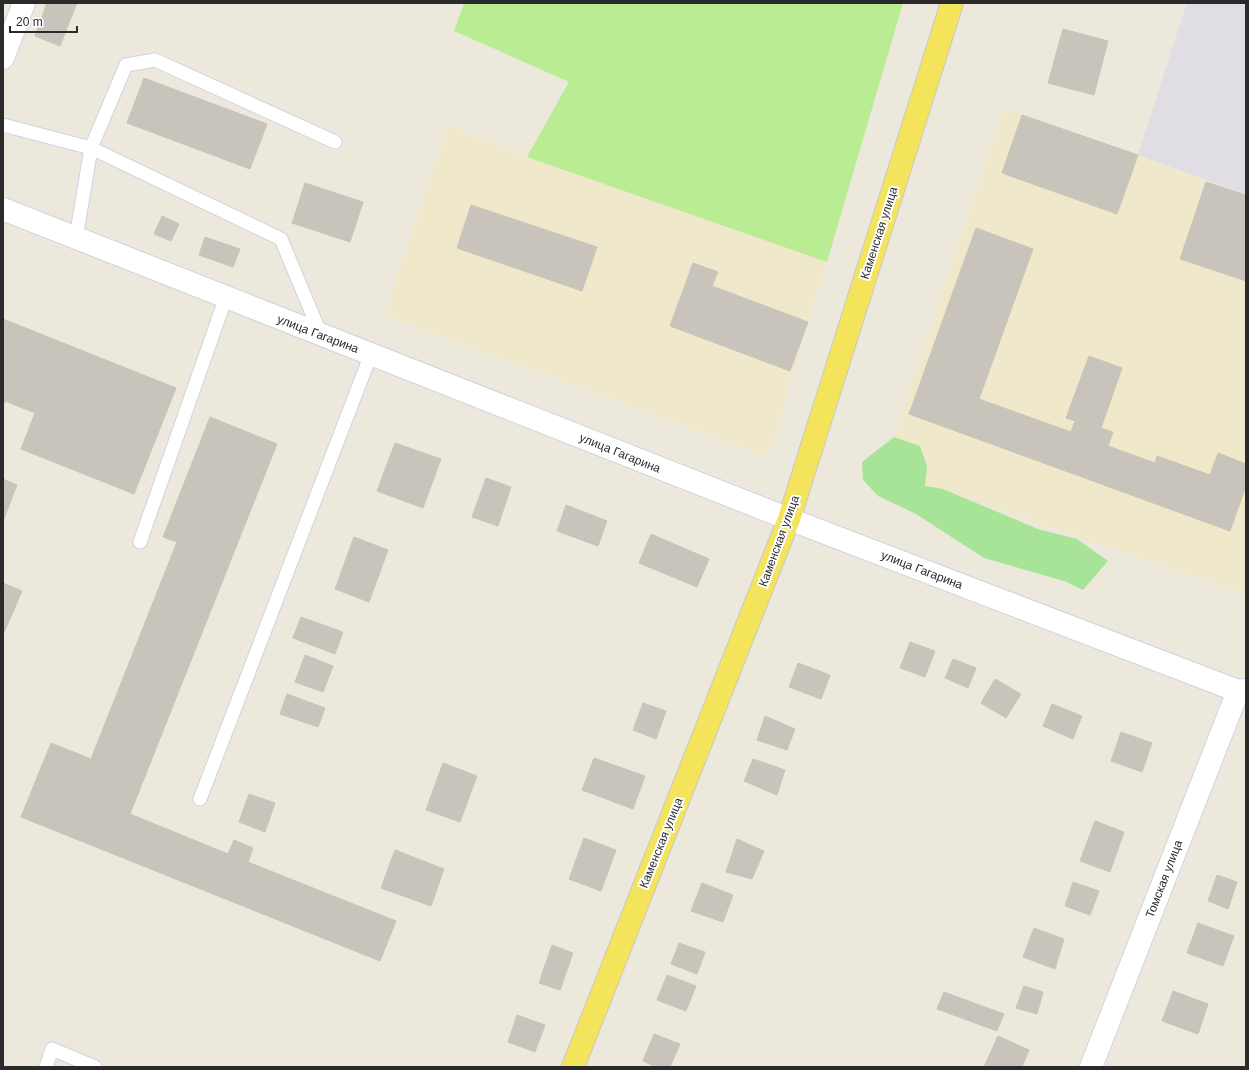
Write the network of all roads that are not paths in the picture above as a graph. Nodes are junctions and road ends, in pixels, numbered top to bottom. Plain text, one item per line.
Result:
1 (24, 3) edge
2 (952, 3) edge
3 (3, 58) edge
4 (3, 125) edge
5 (335, 142) dead end
6 (91, 148) junction
7 (3, 209) edge
8 (76, 238) junction
9 (226, 297) junction
10 (321, 335) junction
11 (371, 354) junction
12 (789, 520) junction
13 (140, 542) dead end
14 (1243, 695) edge
15 (200, 799) dead end
16 (46, 1067) edge
17 (95, 1067) edge
18 (572, 1067) edge
19 (1090, 1067) edge

1 - 3 street
2 - 12 main road, Каменская улица
4 - 6 lane
5 - 6 lane
6 - 8 lane
6 - 10 lane
7 - 8 street, улица Гагарина
8 - 9 street, улица Гагарина
9 - 10 street, улица Гагарина
9 - 13 lane
10 - 11 street, улица Гагарина
11 - 12 street, улица Гагарина
11 - 15 lane
12 - 14 street, улица Гагарина
12 - 18 main road, Каменская улица
14 - 19 street, Томская улица
16 - 17 lane

